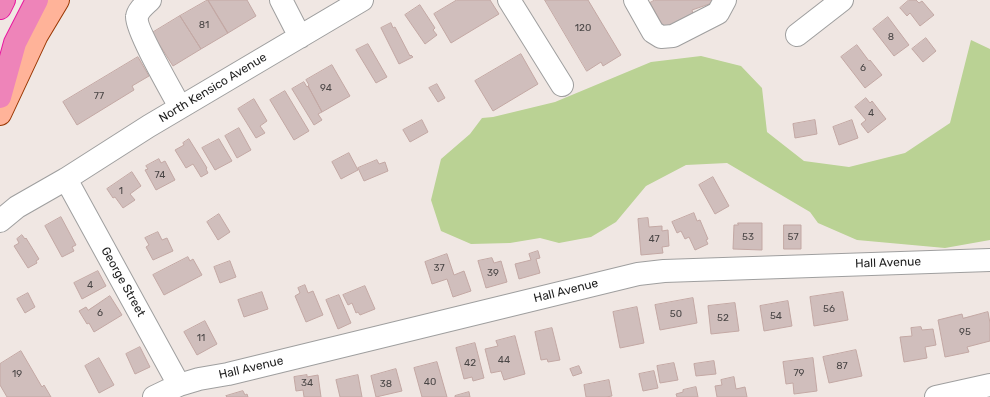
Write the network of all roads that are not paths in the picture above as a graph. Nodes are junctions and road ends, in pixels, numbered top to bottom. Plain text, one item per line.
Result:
1 (4, 0) edge
2 (37, 0) edge
3 (58, 0) edge
4 (150, 0) edge
5 (281, 0) edge
6 (362, 0) edge
7 (509, 0) edge
8 (635, 0) edge
9 (725, 0) edge
10 (842, 0) edge
11 (0, 8) edge
12 (797, 36) dead end
13 (300, 37) junction
14 (562, 85) dead end
15 (0, 97) edge
16 (180, 108) junction
17 (0, 114) edge
18 (66, 178) junction
19 (0, 221) edge
20 (990, 260) edge
21 (179, 385) junction
22 (990, 385) edge
23 (154, 397) edge
24 (936, 397) edge

1 - 11 highway
2 - 15 highway
3 - 17 main road
4 - 16 street
5 - 13 street
6 - 13 street, North Kensico Avenue
7 - 14 street
8 - 9 street
10 - 12 street
13 - 16 street, North Kensico Avenue
16 - 18 street, North Kensico Avenue
18 - 19 street, North Kensico Avenue
18 - 21 street, George Street
20 - 21 street, Hall Avenue
21 - 23 street, Hall Avenue
22 - 24 street

